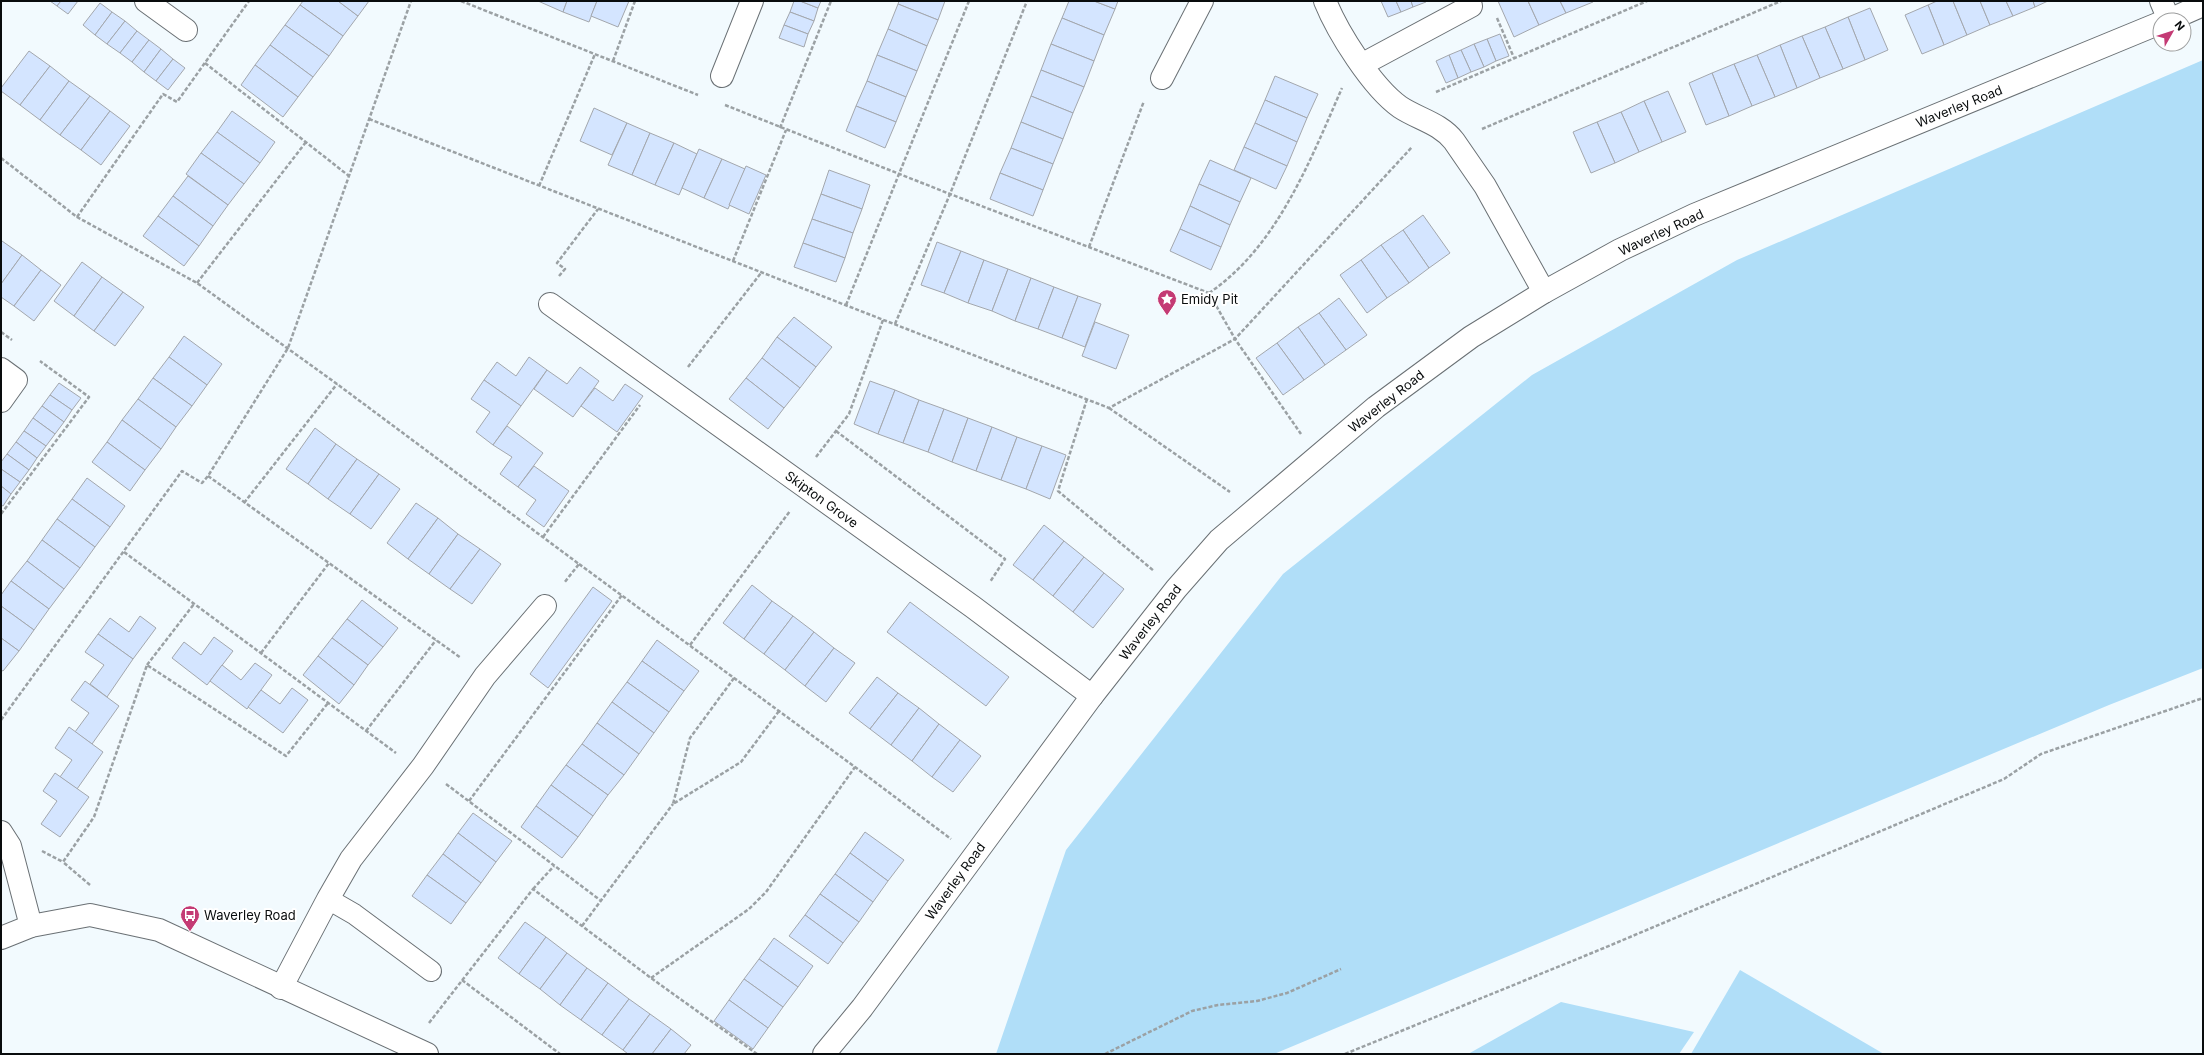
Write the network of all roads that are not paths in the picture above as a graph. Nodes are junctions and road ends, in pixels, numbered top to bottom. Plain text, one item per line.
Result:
1 (146, 1) edge
2 (752, 1) edge
3 (1202, 1) edge
4 (1325, 1) edge
5 (2161, 1) edge
6 (2203, 5) edge
7 (1471, 6) dead end
8 (2166, 12) edge
9 (2187, 12) edge
10 (2152, 27) edge
11 (186, 30) dead end
12 (1362, 64) junction
13 (722, 76) dead end
14 (1162, 78) road end
15 (1544, 292) junction
16 (550, 304) road end
17 (1, 369) edge
18 (1, 401) edge
19 (545, 606) road end
20 (1092, 696) junction
21 (1, 832) edge
22 (328, 899) junction
23 (31, 926) junction
24 (1, 938) edge
25 (431, 971) dead end
26 (281, 988) junction
27 (419, 1050) edge
28 (824, 1054) edge

1 - 11 street
2 - 13 street
3 - 14 street
4 - 12 street
5 - 8 street
6 - 9 street
7 - 12 street
10 - 15 street, Waverley Road
12 - 15 street
15 - 20 street, Waverley Road
16 - 20 street, Skipton Grove
17 - 18 street
19 - 22 street
20 - 28 street, Waverley Road
21 - 23 street
22 - 25 lane
22 - 26 street
23 - 24 street
23 - 26 street
26 - 27 street

